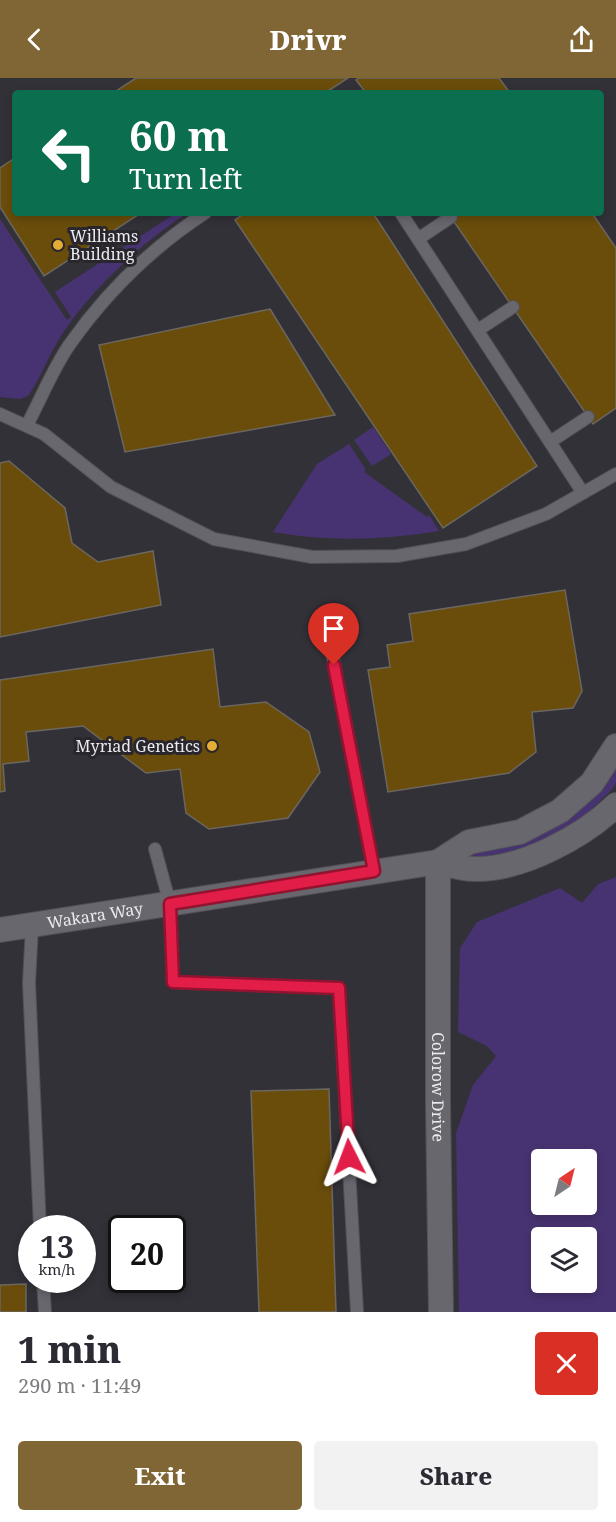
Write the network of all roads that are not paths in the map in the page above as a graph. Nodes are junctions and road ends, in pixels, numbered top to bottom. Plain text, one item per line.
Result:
1 (201, 216) edge
2 (404, 216) edge
3 (451, 217) dead end
4 (418, 238) junction
5 (513, 307) dead end
6 (478, 330) junction
7 (0, 414) edge
8 (588, 417) dead end
9 (27, 425) junction
10 (550, 442) junction
11 (616, 474) edge
12 (584, 494) junction
13 (330, 642) dead end
14 (616, 746) edge
15 (616, 805) edge
16 (155, 849) dead end
17 (438, 862) junction
18 (374, 871) junction
19 (170, 904) junction
20 (32, 926) junction
21 (0, 931) edge
22 (39, 1215) edge
23 (44, 1293) edge
24 (45, 1312) edge
25 (357, 1312) edge
26 (441, 1312) edge

1 - 9 lane
2 - 4 lane
3 - 4 lane
4 - 6 lane
5 - 6 lane
6 - 10 lane
7 - 9 lane
8 - 10 lane
9 - 12 lane
10 - 12 lane
11 - 12 lane
13 - 18 lane
14 - 17 street, Wakara Way
15 - 17 street, Wakara Way
16 - 19 lane
17 - 18 street, Wakara Way
17 - 26 street, Colorow Drive
18 - 19 street, Wakara Way
19 - 20 street, Wakara Way
19 - 25 lane
20 - 21 street, Wakara Way
20 - 22 lane
23 - 24 lane

